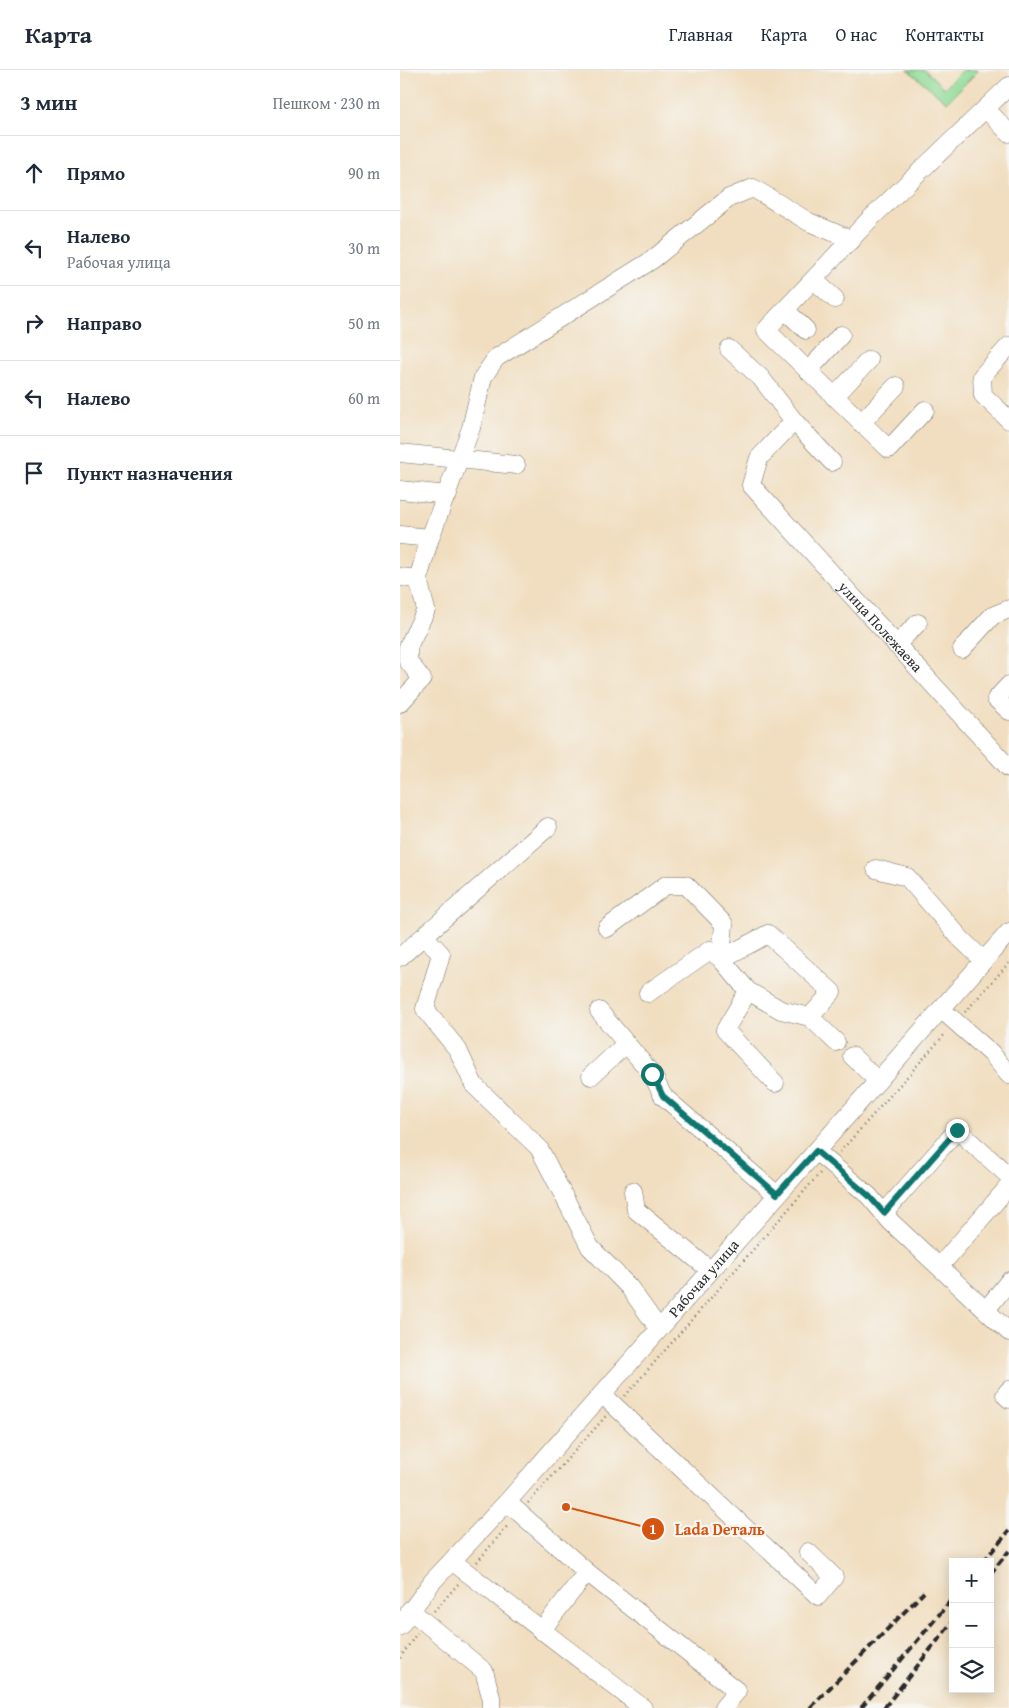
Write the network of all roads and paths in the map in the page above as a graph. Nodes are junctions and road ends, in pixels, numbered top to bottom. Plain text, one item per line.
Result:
1 (1009, 86) edge
2 (986, 109) junction
3 (1009, 133) edge
4 (852, 240) junction
5 (814, 280) junction
6 (835, 299) dead end
7 (785, 310) junction
8 (806, 330) dead end
9 (841, 335) dead end
10 (1009, 346) edge
11 (729, 350) dead end
12 (869, 360) dead end
13 (808, 371) junction
14 (896, 386) dead end
15 (834, 397) junction
16 (925, 410) dead end
17 (1009, 420) edge
18 (794, 421) junction
19 (862, 423) junction
20 (400, 453) edge
21 (460, 458) junction
22 (832, 462) dead end
23 (516, 465) dead end
24 (400, 490) edge
25 (448, 495) junction
26 (400, 535) edge
27 (430, 538) junction
28 (400, 577) edge
29 (418, 579) junction
30 (1009, 608) edge
31 (918, 623) dead end
32 (896, 645) junction
33 (962, 649) dead end
34 (403, 650) edge
35 (1009, 685) edge
36 (400, 703) edge
37 (1009, 711) edge
38 (1009, 768) edge
39 (548, 827) dead end
40 (876, 870) dead end
41 (608, 928) dead end
42 (1009, 932) edge
43 (425, 937) junction
44 (400, 957) edge
45 (721, 959) junction
46 (983, 960) junction
47 (1009, 963) edge
48 (748, 991) junction
49 (648, 993) dead end
50 (941, 1009) junction
51 (599, 1011) dead end
52 (810, 1017) junction
53 (956, 1022) junction
54 (836, 1042) dead end
55 (626, 1044) junction
56 (852, 1056) dead end
57 (1009, 1075) edge
58 (591, 1076) dead end
59 (878, 1080) junction
60 (775, 1083) dead end
61 (816, 1151) junction
62 (830, 1162) junction
63 (1009, 1176) edge
64 (1009, 1186) edge
65 (633, 1191) dead end
66 (777, 1194) junction
67 (884, 1213) junction
68 (940, 1266) junction
69 (710, 1270) junction
70 (1009, 1281) edge
71 (986, 1310) junction
72 (659, 1329) junction
73 (1009, 1332) edge
74 (1009, 1390) edge
75 (602, 1394) junction
76 (1009, 1399) edge
77 (615, 1407) junction
78 (513, 1507) junction
79 (808, 1552) dead end
80 (452, 1561) junction
81 (587, 1572) junction
82 (467, 1573) junction
83 (410, 1610) junction
84 (425, 1622) junction
85 (400, 1626) edge
86 (541, 1631) junction
87 (400, 1658) edge
88 (491, 1708) edge
89 (643, 1708) edge
90 (723, 1708) edge

1 - 2 street
2 - 3 street
2 - 4 street
4 - 5 street
4 - 21 street
5 - 6 street
5 - 7 street
7 - 8 street
7 - 13 street
9 - 13 street
10 - 17 street
11 - 18 street
12 - 15 street
13 - 15 street
14 - 19 street
15 - 19 street
16 - 19 street
18 - 22 street
18 - 32 street, улица Полежаева
20 - 21 street
21 - 23 street
21 - 25 street
24 - 25 street
25 - 27 street
26 - 27 street
27 - 29 street
28 - 29 street
29 - 34 street
30 - 33 street
31 - 32 street
32 - 38 street, улица Полежаева
34 - 36 street
35 - 37 street
39 - 43 street
40 - 46 street
41 - 45 street
42 - 46 street, Рабочая улица
43 - 44 street
43 - 72 street
45 - 48 street
45 - 49 street
45 - 52 street
46 - 50 street, Рабочая улица
47 - 53 path
48 - 52 street
48 - 60 street
50 - 53 street
50 - 59 street, Рабочая улица
51 - 55 street
52 - 54 street
53 - 57 street
53 - 62 path
55 - 58 street
55 - 66 street
56 - 59 street
59 - 61 street, Рабочая улица
61 - 62 street
61 - 66 street, Рабочая улица
62 - 67 street
62 - 77 path
63 - 67 street
64 - 68 street
65 - 69 street
66 - 69 street, Рабочая улица
67 - 68 street
68 - 71 street
69 - 72 street, Рабочая улица
70 - 71 street
71 - 73 street
72 - 75 street, Рабочая улица
74 - 76 street
75 - 77 street
75 - 78 street, Рабочая улица
77 - 78 path
77 - 79 street
78 - 80 street, Рабочая улица
78 - 81 street
78 - 82 path
80 - 82 street
80 - 83 street, Рабочая улица
81 - 86 street
81 - 90 street
82 - 84 path
82 - 86 street
83 - 84 street
83 - 85 street, Рабочая улица
84 - 87 path
84 - 88 street
86 - 89 street

